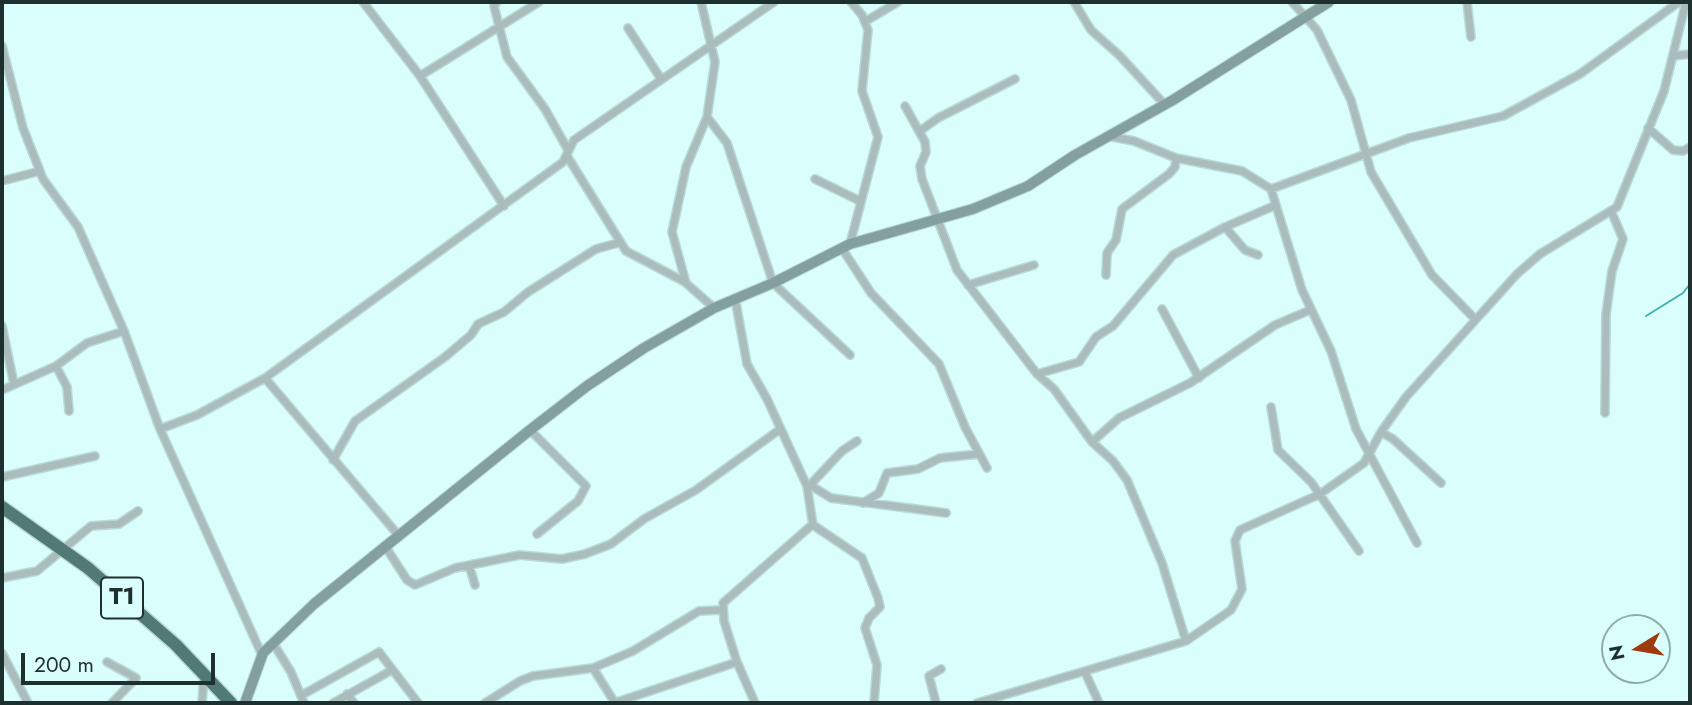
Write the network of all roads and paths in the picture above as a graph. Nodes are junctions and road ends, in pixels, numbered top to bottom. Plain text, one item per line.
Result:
1 (363, 2) edge
2 (539, 2) edge
3 (701, 2) edge
4 (774, 2) edge
5 (851, 2) edge
6 (898, 2) edge
7 (1074, 2) edge
8 (1292, 2) edge
9 (1329, 2) edge
10 (1467, 2) edge
11 (1679, 2) edge
12 (1686, 2) edge
13 (494, 3) edge
14 (1307, 16) junction
15 (866, 21) junction
16 (628, 28) dead end
17 (500, 29) junction
18 (1471, 37) dead end
19 (2, 46) edge
20 (713, 46) junction
21 (1690, 54) edge
22 (1673, 56) junction
23 (420, 76) junction
24 (661, 79) junction
25 (1015, 79) dead end
26 (1165, 105) junction
27 (905, 106) dead end
28 (707, 117) junction
29 (1648, 128) junction
30 (920, 131) junction
31 (1107, 136) junction
32 (1690, 147) edge
33 (568, 153) junction
34 (1364, 156) junction
35 (1176, 158) junction
36 (40, 171) junction
37 (815, 179) dead end
38 (2, 181) edge
39 (1271, 189) junction
40 (860, 201) junction
41 (1276, 205) junction
42 (505, 206) junction
43 (1612, 213) junction
44 (936, 220) junction
45 (1225, 227) junction
46 (618, 243) junction
47 (847, 247) junction
48 (1258, 255) dead end
49 (1034, 265) dead end
50 (1105, 275) dead end
51 (686, 283) junction
52 (774, 283) junction
53 (968, 285) junction
54 (735, 298) junction
55 (715, 308) junction
56 (1162, 309) dead end
57 (1310, 310) junction
58 (1474, 318) junction
59 (2, 326) edge
60 (124, 331) junction
61 (850, 355) dead end
62 (56, 366) junction
63 (1037, 374) junction
64 (265, 378) junction
65 (1199, 378) junction
66 (14, 384) junction
67 (2, 390) edge
68 (1271, 407) dead end
69 (69, 411) dead end
70 (1605, 413) dead end
71 (160, 429) junction
72 (530, 430) junction
73 (779, 430) junction
74 (1381, 432) junction
75 (857, 441) dead end
76 (1092, 442) junction
77 (979, 454) junction
78 (95, 456) dead end
79 (1368, 456) junction
80 (334, 460) junction
81 (987, 468) dead end
82 (2, 477) edge
83 (1441, 483) dead end
84 (808, 486) junction
85 (1320, 494) junction
86 (863, 503) junction
87 (2, 507) edge
88 (138, 511) dead end
89 (946, 513) dead end
90 (813, 524) junction
91 (537, 534) dead end
92 (399, 536) junction
93 (1417, 543) dead end
94 (385, 547) junction
95 (66, 549) junction
96 (1359, 551) dead end
97 (469, 565) junction
98 (2, 578) edge
99 (475, 585) dead end
100 (722, 610) junction
101 (1186, 641) junction
102 (273, 643) junction
103 (2, 653) edge
104 (261, 655) junction
105 (107, 662) dead end
106 (737, 662) junction
107 (593, 668) junction
108 (941, 669) dead end
109 (391, 670) junction
110 (1086, 673) junction
111 (204, 676) junction
112 (347, 694) junction
113 (303, 699) edge
114 (28, 703) edge
115 (112, 703) edge
116 (202, 703) edge
117 (231, 703) edge
118 (246, 703) edge
119 (333, 703) edge
120 (354, 703) edge
121 (418, 703) edge
122 (485, 703) edge
123 (615, 703) edge
124 (755, 703) edge
125 (874, 703) edge
126 (936, 703) edge
127 (977, 703) edge
128 (1099, 703) edge

1 - 23 street
2 - 17 street
3 - 20 street
4 - 20 street
5 - 15 street
6 - 15 street
7 - 26 street
8 - 14 street
9 - 14 street
10 - 18 street
11 - 34 street
12 - 22 street
13 - 17 street
14 - 26 street
14 - 34 street
15 - 40 street
16 - 24 street
17 - 23 street
17 - 33 street
19 - 36 street
20 - 24 street
20 - 28 street
21 - 22 street
22 - 29 street
23 - 42 street
24 - 33 street
25 - 30 street
26 - 31 street
27 - 30 street
28 - 51 street
28 - 52 street
29 - 32 street
29 - 43 street
30 - 44 street
31 - 35 street
31 - 44 street
33 - 42 street
33 - 46 street
34 - 39 street
34 - 58 street
35 - 39 street
35 - 50 street
36 - 38 street
36 - 60 street
37 - 40 street
39 - 41 street
40 - 47 street
41 - 45 street
41 - 57 street
42 - 64 street
43 - 58 street
43 - 70 street
44 - 47 street
44 - 53 street
45 - 48 street
45 - 63 street
46 - 51 street
46 - 80 street
47 - 52 street
47 - 77 street
49 - 53 street
51 - 55 street
52 - 54 street
52 - 61 street
53 - 63 street
54 - 55 street
54 - 73 street
55 - 72 street
56 - 65 street
57 - 65 street
57 - 79 street
58 - 74 street
59 - 66 street
60 - 62 street
60 - 71 street
62 - 66 street
62 - 69 street
63 - 76 street
64 - 71 street
64 - 80 street
65 - 76 street
66 - 67 street
68 - 85 street
71 - 104 street
72 - 91 street
72 - 92 street
73 - 84 street
73 - 97 street
74 - 79 street
74 - 83 street
75 - 84 street
76 - 101 street
77 - 81 street
77 - 86 street
78 - 82 street
79 - 85 street
79 - 93 street
80 - 92 street
84 - 86 street
84 - 90 street
85 - 96 street
85 - 101 street
86 - 89 street
87 - 95 highway, T1
88 - 95 street
90 - 100 street
90 - 125 street
92 - 94 street
94 - 97 street
94 - 102 street
95 - 98 street
95 - 111 highway, T1
97 - 99 street
100 - 106 street
100 - 107 street
101 - 110 street
102 - 104 street
102 - 113 street
103 - 114 street
104 - 118 street
105 - 115 street
106 - 123 street
106 - 124 street
107 - 122 street
107 - 123 street
108 - 126 street
109 - 112 street
109 - 113 street
109 - 121 street
110 - 127 street
110 - 128 street
111 - 116 street
111 - 117 highway, T1
112 - 119 street
112 - 120 street

